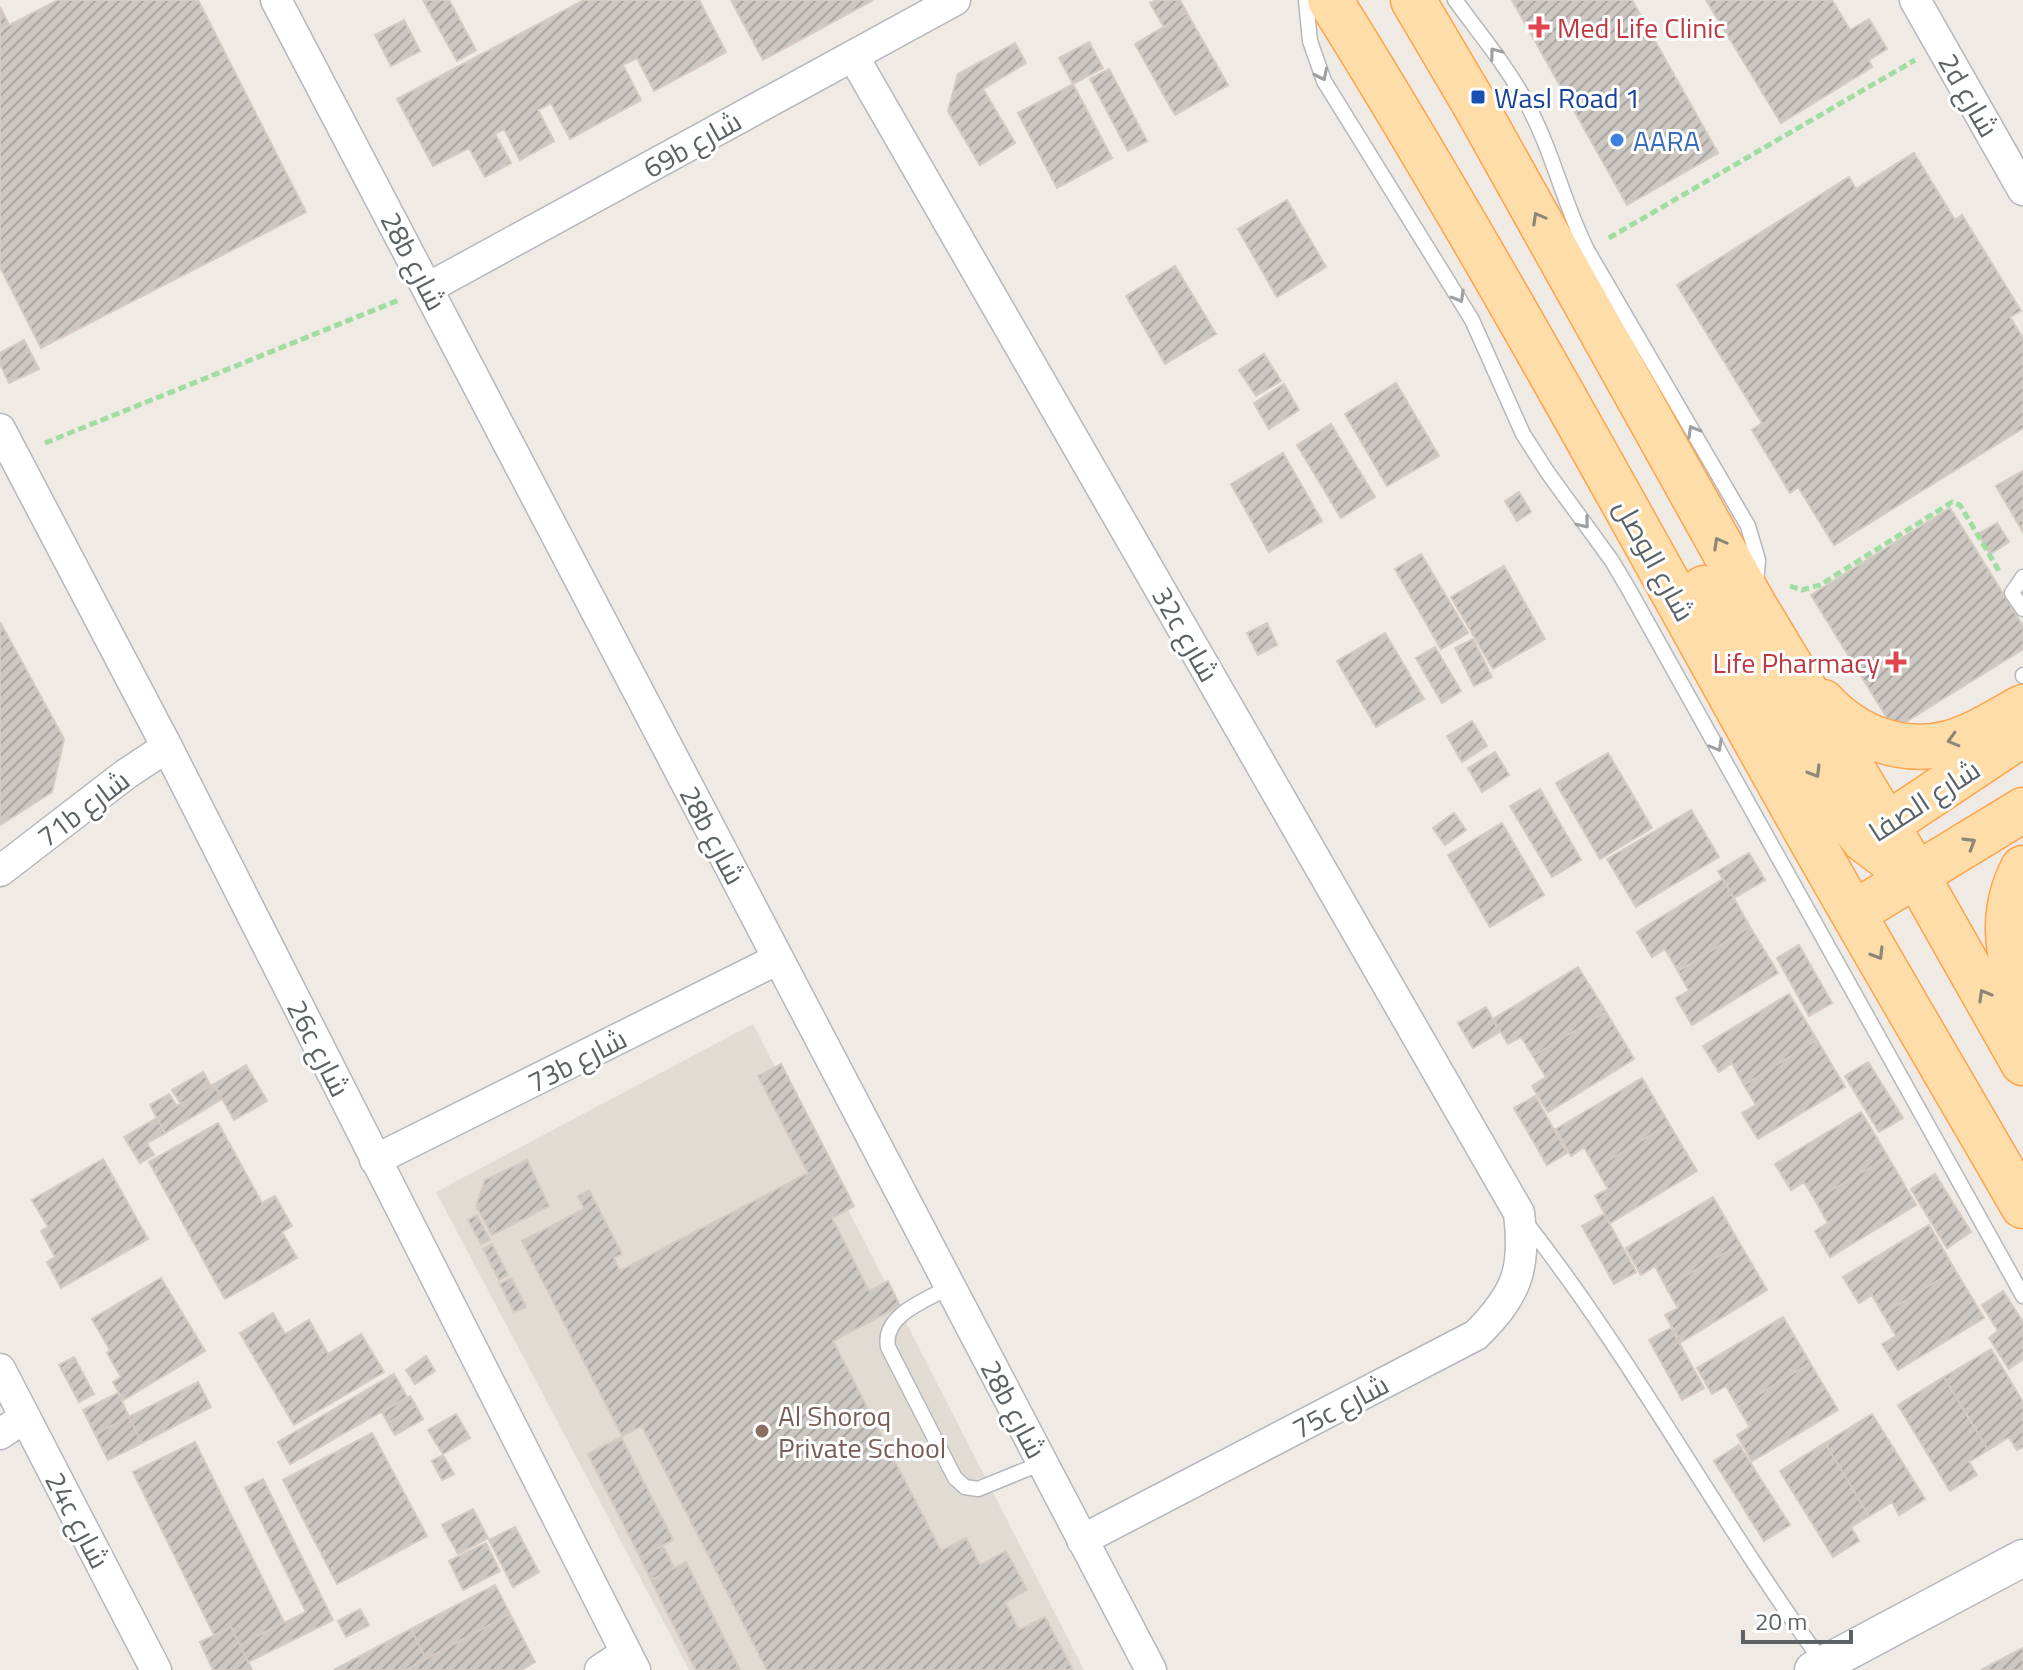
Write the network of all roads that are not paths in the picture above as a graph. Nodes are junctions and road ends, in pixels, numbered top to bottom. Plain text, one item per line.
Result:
1 (276, 0) edge
2 (955, 0) edge
3 (1306, 0) edge
4 (1330, 0) edge
5 (1413, 0) edge
6 (1455, 0) edge
7 (1915, 0) edge
8 (853, 56) junction
9 (2023, 190) edge
10 (428, 288) junction
11 (1557, 383) junction
12 (0, 429) edge
13 (7, 459) edge
14 (2023, 577) edge
15 (1754, 605) junction
16 (2023, 609) edge
17 (1794, 671) junction
18 (2023, 707) edge
19 (2023, 734) edge
20 (167, 747) junction
21 (2023, 810) edge
22 (1876, 833) junction
23 (1824, 863) junction
24 (2023, 868) edge
25 (0, 871) edge
26 (1916, 874) junction
27 (1854, 913) junction
28 (778, 959) junction
29 (2023, 996) edge
30 (2023, 1063) edge
31 (375, 1160) junction
32 (2023, 1206) edge
33 (1519, 1213) junction
34 (950, 1287) junction
35 (2023, 1296) edge
36 (0, 1369) edge
37 (12, 1426) edge
38 (1042, 1463) junction
39 (1082, 1540) junction
40 (2020, 1561) edge
41 (630, 1662) edge
42 (1818, 1667) edge
43 (156, 1670) edge
44 (600, 1670) edge
45 (1151, 1670) edge

1 - 10 street, 28b شارع
2 - 8 street, 69b شارع
3 -> 35 lane
4 - 11 main road, شارع الوصل
15 -> 5 main road
15 -> 6 lane
7 - 9 street, 2d شارع
8 - 10 street, 69b شارع
8 - 33 street, 32c شارع
10 - 28 street, 28b شارع
11 -> 22 main road
11 - 23 main road, شارع الوصل
12 - 13 street, 26c شارع
13 - 20 street, 26c شارع
14 - 16 lane
15 - 17 main road
18 -> 17 main road
17 - 22 main road
19 - 22 main road, شارع الصفا
20 - 25 street, 71b شارع
20 - 31 street, 26c شارع
26 -> 21 main road, شارع الصفا
22 - 23 main road, شارع الصفا
22 - 26 main road
23 - 27 main road, شارع الوصل
24 - 29 main road
26 - 27 main road, شارع الصفا
30 -> 26 main road
27 -> 32 main road, شارع الوصل
28 - 31 street, 73b شارع
28 - 34 street, 28b شارع
31 - 41 street, 26c شارع
33 - 39 street, 75c شارع
33 - 42 lane
34 - 38 street, 28b شارع
34 - 38 lane
36 - 37 street, 24c شارع
37 - 43 street, 24c شارع
38 - 39 street, 28b شارع
39 - 45 street, 28b شارع
40 - 42 street
41 - 44 street

